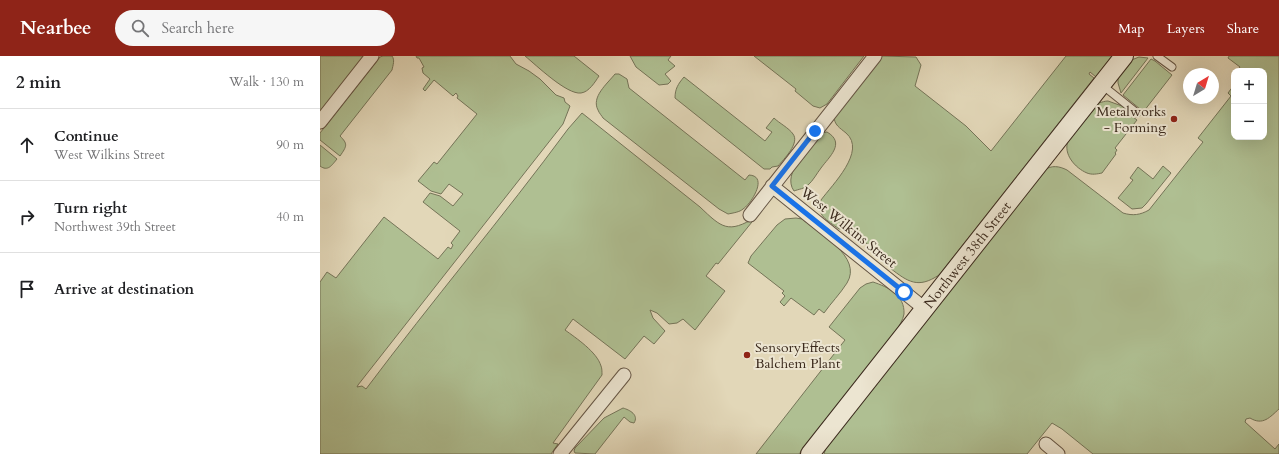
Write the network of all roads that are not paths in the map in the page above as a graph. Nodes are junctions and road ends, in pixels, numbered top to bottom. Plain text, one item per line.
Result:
1 (372, 56) edge
2 (875, 56) edge
3 (1124, 56) edge
4 (1157, 56) edge
5 (1172, 67) dead end
6 (1102, 85) junction
7 (1137, 112) dead end
8 (320, 122) edge
9 (772, 186) junction
10 (750, 215) dead end
11 (925, 309) junction
12 (624, 375) dead end
13 (1046, 444) dead end
14 (560, 454) edge
15 (810, 454) edge
16 (1058, 454) edge

1 - 8 street
2 - 9 street
3 - 6 main road, Northwest 38th Street
4 - 5 lane
6 - 7 lane
6 - 11 main road, Northwest 38th Street
9 - 10 street
9 - 11 street, West Wilkins Street
11 - 15 main road, Northwest 38th Street
12 - 14 street
13 - 16 street

